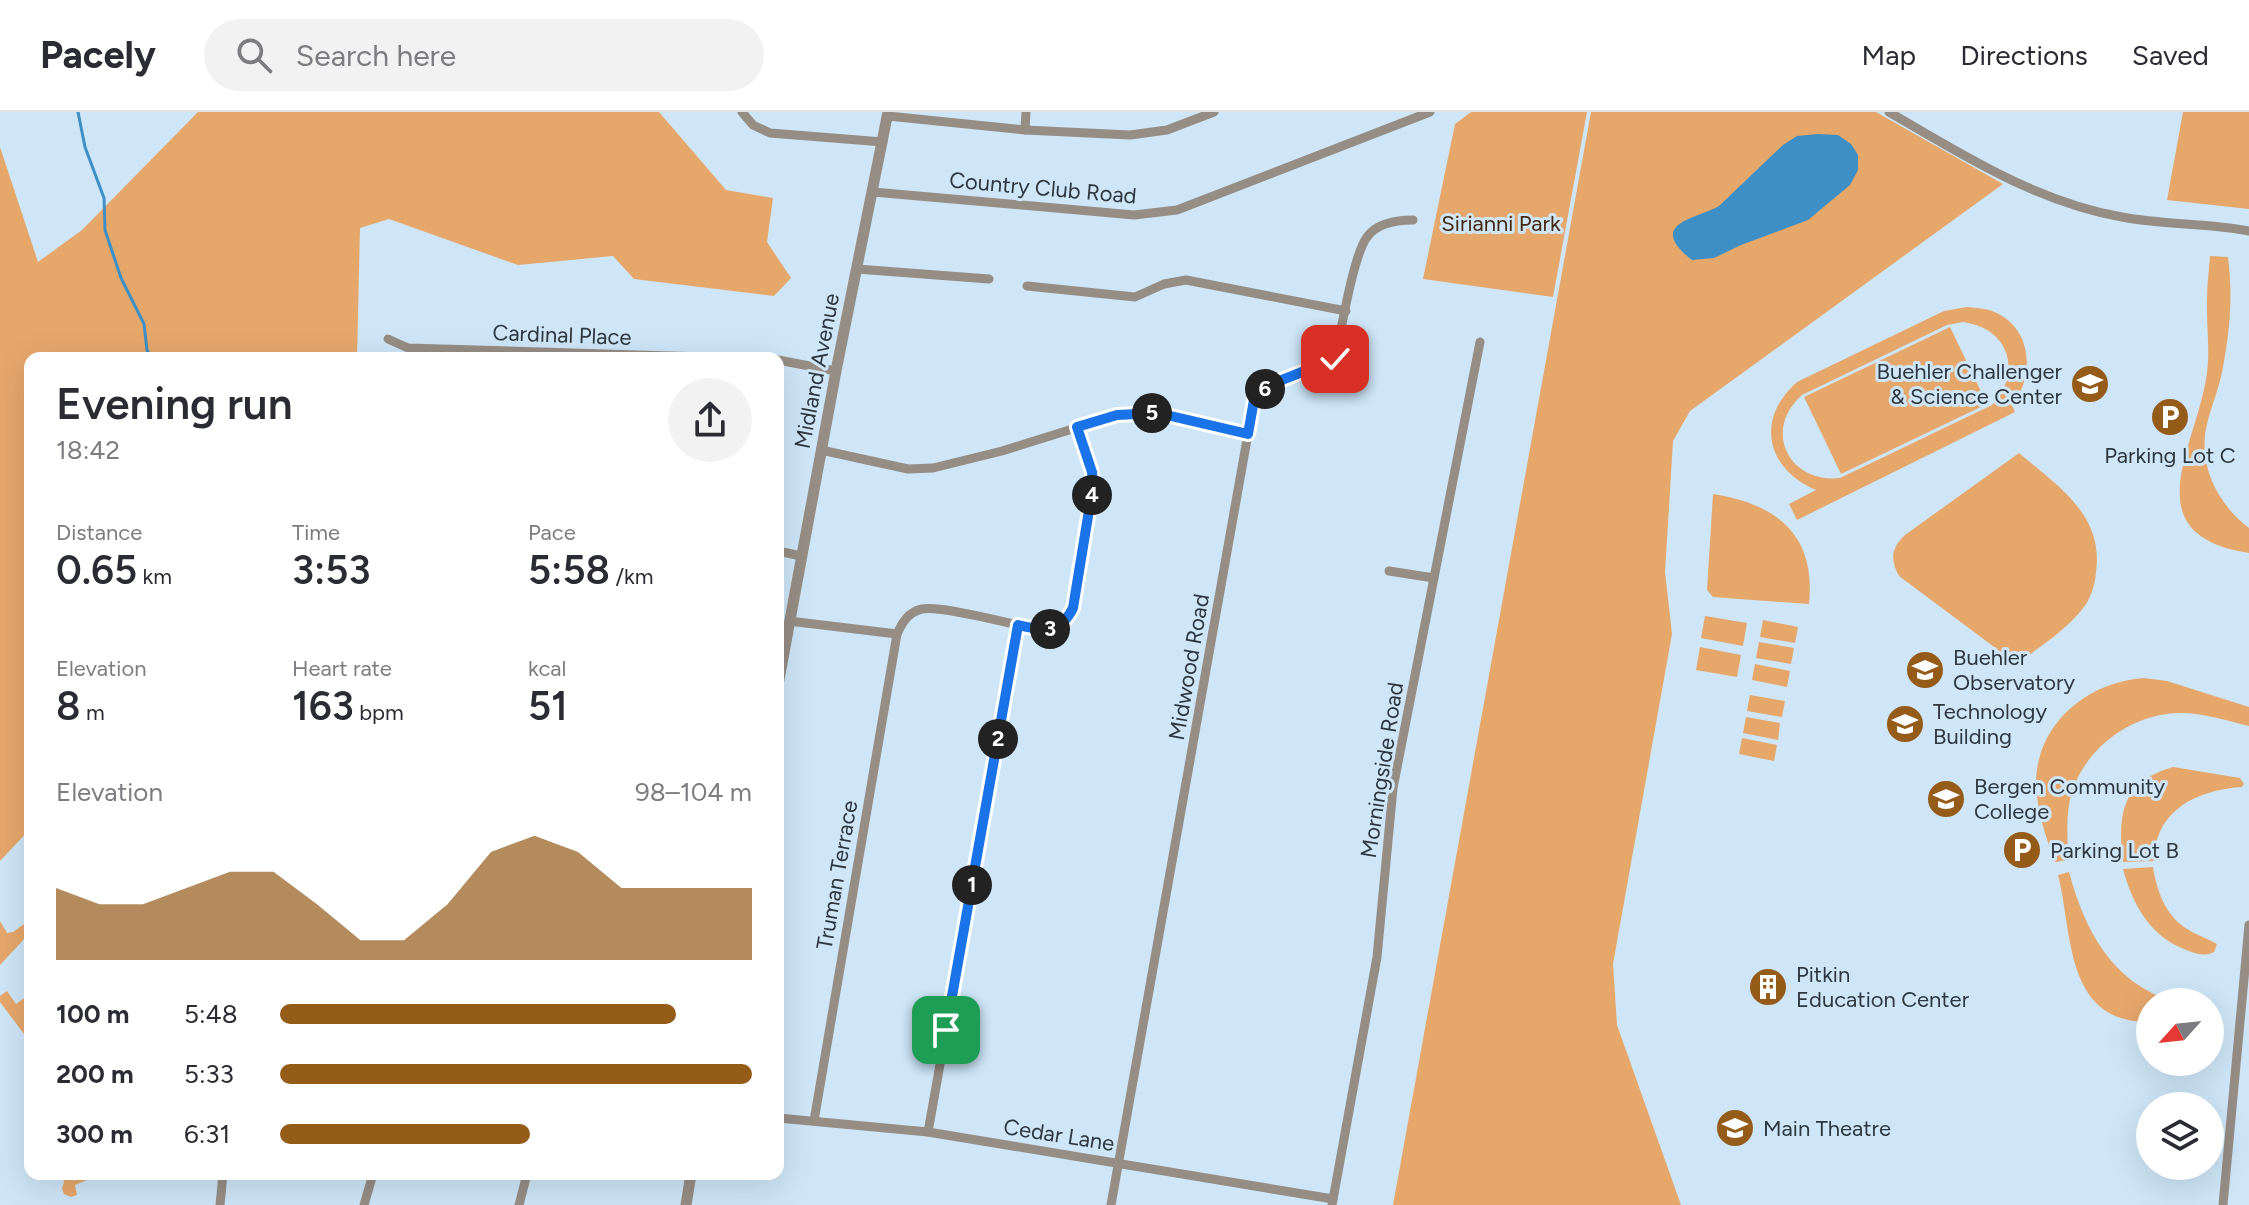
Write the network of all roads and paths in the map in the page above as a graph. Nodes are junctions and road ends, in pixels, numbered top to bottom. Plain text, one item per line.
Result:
1 (742, 112) edge
2 (1026, 112) edge
3 (1214, 112) edge
4 (1430, 112) edge
5 (1889, 112) edge
6 (888, 114) edge
7 (1025, 130) junction
8 (883, 142) junction
9 (873, 192) junction
10 (1413, 220) dead end
11 (2249, 231) edge
12 (857, 269) junction
13 (989, 279) dead end
14 (1027, 286) dead end
15 (1346, 311) junction
16 (388, 339) dead end
17 (1480, 342) dead end
18 (448, 352) edge
19 (784, 361) edge
20 (836, 371) junction
21 (1077, 427) junction
22 (1248, 434) junction
23 (821, 450) junction
24 (784, 552) edge
25 (801, 556) junction
26 (1389, 571) dead end
27 (1434, 578) junction
28 (789, 621) junction
29 (1018, 625) junction
30 (897, 634) junction
31 (784, 650) edge
32 (2249, 925) edge
33 (784, 1118) edge
34 (814, 1121) junction
35 (928, 1132) junction
36 (1118, 1162) junction
37 (222, 1180) edge
38 (371, 1180) edge
39 (525, 1180) edge
40 (690, 1180) edge
41 (1332, 1202) edge
42 (220, 1205) edge
43 (364, 1205) edge
44 (519, 1205) edge
45 (686, 1205) edge
46 (1111, 1205) edge
47 (2223, 1205) edge

1 - 8 street
2 - 7 street
3 - 7 street
4 - 9 street, Country Club Road
5 - 11 street
6 - 7 street
6 - 8 street, Midland Avenue
8 - 9 street, Midland Avenue
9 - 12 street, Midland Avenue
10 - 15 street, Midwood Road
12 - 13 street
12 - 20 street, Midland Avenue
14 - 15 street
15 - 22 street, Midwood Road
16 - 18 street, Cardinal Place
17 - 27 street, Morningside Road
19 - 20 street
20 - 23 street, Midland Avenue
21 - 22 street
21 - 23 street
21 - 29 street
22 - 36 street, Midwood Road
23 - 25 street, Midland Avenue
24 - 25 street
25 - 28 street, Midland Avenue
26 - 27 street
27 - 41 street, Morningside Road
28 - 30 street
28 - 31 street, Midland Avenue
29 - 30 street
29 - 35 street
30 - 34 street, Truman Terrace
32 - 47 street
33 - 34 street, Cedar Lane
34 - 35 street, Cedar Lane
35 - 36 street, Cedar Lane
36 - 41 street, Cedar Lane
36 - 46 street, Midwood Road
37 - 42 street
38 - 43 street
39 - 44 street
40 - 45 street

